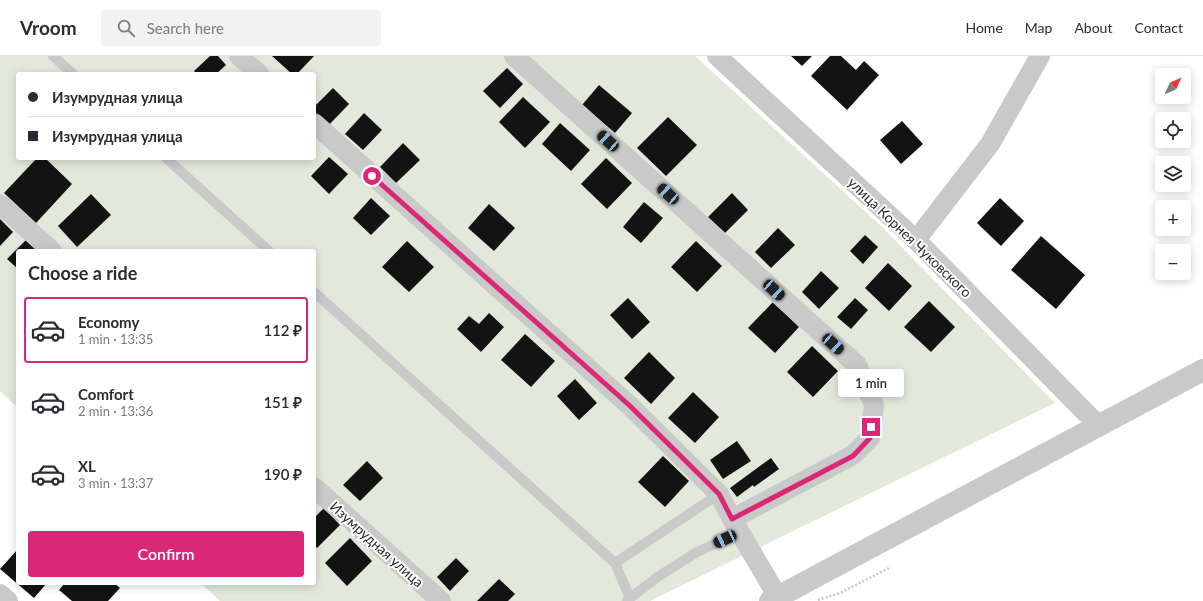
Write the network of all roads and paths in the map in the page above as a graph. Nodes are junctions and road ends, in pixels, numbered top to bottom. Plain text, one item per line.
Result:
1 (53, 56) edge
2 (239, 56) edge
3 (514, 56) edge
4 (717, 56) edge
5 (1040, 56) edge
6 (71, 72) edge
7 (257, 72) edge
8 (316, 125) edge
9 (168, 160) edge
10 (0, 204) edge
11 (916, 240) junction
12 (50, 249) edge
13 (267, 249) edge
14 (316, 294) edge
15 (1203, 370) edge
16 (1098, 425) junction
17 (316, 489) edge
18 (719, 494) junction
19 (735, 526) junction
20 (615, 563) junction
21 (888, 568) dead end
22 (0, 594) edge
23 (628, 599) edge
24 (774, 599) edge
25 (8, 601) edge
26 (440, 601) edge
27 (814, 601) edge

1 - 6 lane
2 - 7 street
3 - 19 street
4 - 11 street, улица Корнея Чуковского
5 - 11 street
8 - 18 street
9 - 13 lane
10 - 12 street
11 - 16 street, улица Корнея Чуковского
14 - 20 lane
15 - 16 street
16 - 24 street
17 - 26 street, Изумрудная улица
18 - 19 street
18 - 20 lane
19 - 23 lane
19 - 24 street
20 - 23 lane
21 - 27 path
22 - 25 street

